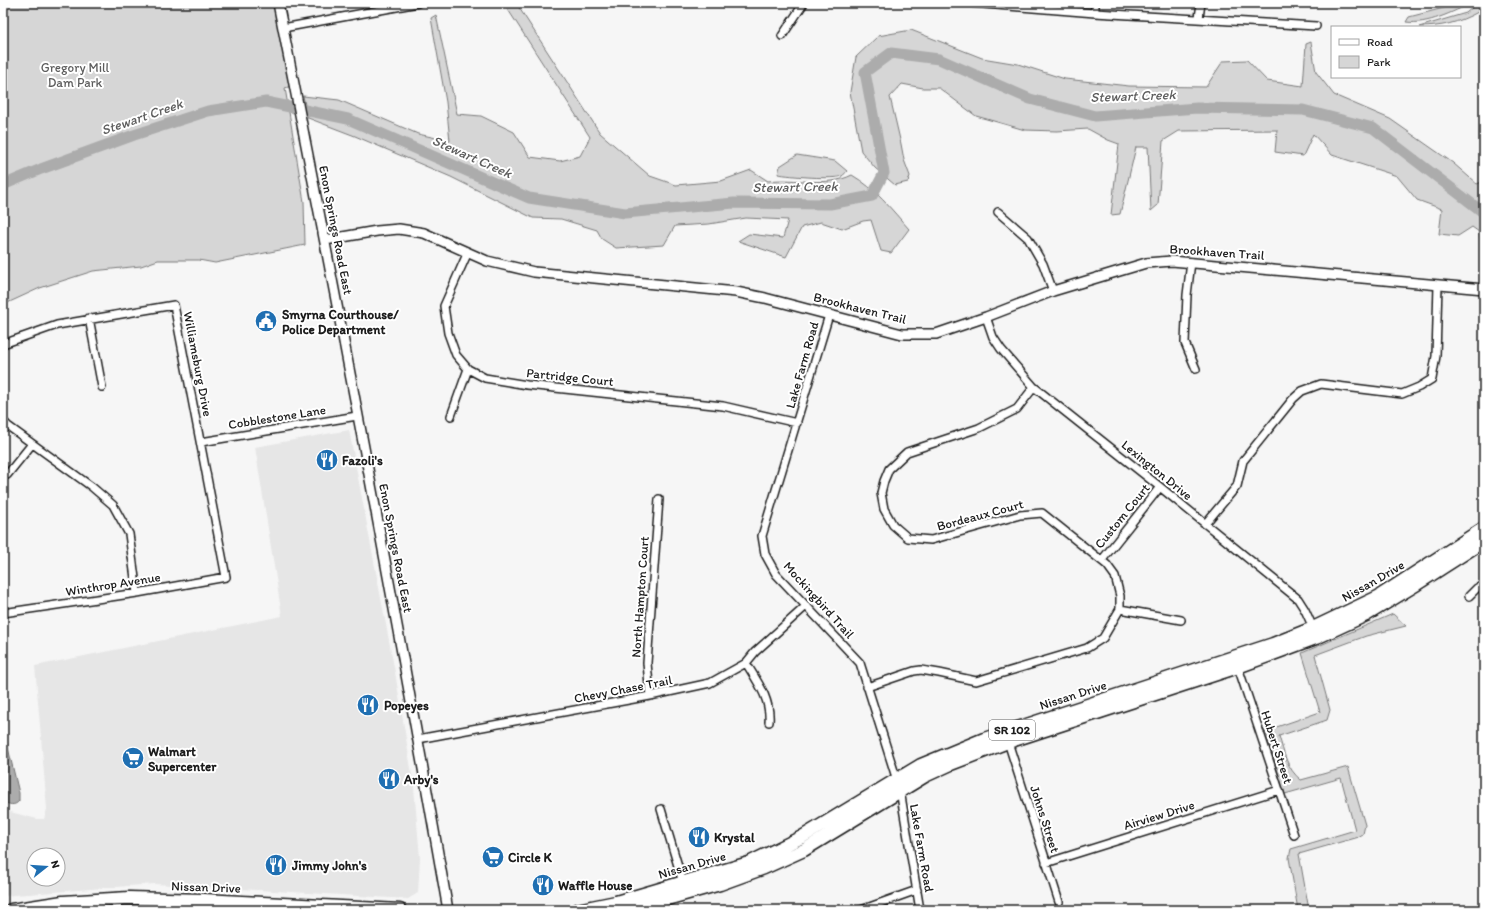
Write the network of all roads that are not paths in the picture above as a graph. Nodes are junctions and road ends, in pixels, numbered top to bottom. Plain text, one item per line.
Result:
1 (278, 3) edge
2 (418, 3) edge
3 (804, 3) edge
4 (971, 3) edge
5 (1095, 3) edge
6 (1201, 3) edge
7 (997, 4) edge
8 (1095, 13) junction
9 (1199, 18) junction
10 (1316, 26) dead end
11 (283, 28) junction
12 (782, 36) dead end
13 (998, 212) dead end
14 (325, 240) junction
15 (468, 252) junction
16 (1191, 262) junction
17 (1438, 285) junction
18 (1484, 289) edge
19 (1052, 291) junction
20 (829, 315) junction
21 (986, 317) junction
22 (89, 318) junction
23 (3, 344) edge
24 (468, 369) junction
25 (1196, 369) dead end
26 (102, 387) dead end
27 (1034, 387) junction
28 (358, 416) junction
29 (451, 416) dead end
30 (3, 421) edge
31 (797, 423) junction
32 (201, 442) junction
33 (32, 444) junction
34 (3, 476) edge
35 (1160, 487) junction
36 (660, 498) dead end
37 (1205, 524) junction
38 (1484, 528) edge
39 (1484, 541) edge
40 (1102, 560) junction
41 (226, 577) joint
42 (1484, 585) edge
43 (137, 593) junction
44 (1469, 596) dead end
45 (806, 606) junction
46 (1120, 609) junction
47 (3, 613) edge
48 (1181, 620) dead end
49 (1315, 633) junction
50 (746, 663) junction
51 (1238, 666) junction
52 (867, 687) junction
53 (650, 696) junction
54 (769, 722) dead end
55 (418, 739) junction
56 (1008, 742) junction
57 (898, 785) junction
58 (1279, 790) junction
59 (661, 809) dead end
60 (1294, 835) dead end
61 (1046, 863) junction
62 (684, 888) junction
63 (917, 890) junction
64 (1059, 902) dead end
65 (11, 910) edge
66 (400, 910) edge
67 (448, 910) edge
68 (577, 910) edge
69 (628, 910) edge
70 (861, 910) edge
71 (920, 910) edge

1 - 11 street, Enon Springs Road East
2 - 11 street
3 - 12 street
4 - 7 street
5 - 8 street
6 - 9 street
7 - 8 street
8 - 9 street
9 - 10 street
11 - 14 street, Enon Springs Road East
13 - 19 street
14 - 15 street, Brookhaven Trail
14 - 28 street, Enon Springs Road East
15 - 20 street, Brookhaven Trail
15 - 24 street, Partridge Court
16 - 17 street, Brookhaven Trail
16 - 19 street, Brookhaven Trail
16 - 25 street
17 - 18 street, Brookhaven Trail
17 - 37 street
19 - 21 street, Brookhaven Trail
20 - 21 street, Brookhaven Trail
20 - 31 street, Lake Farm Road
21 - 27 street, Lexington Drive
22 - 23 street, Williamsburg Drive
22 - 26 street
22 - 32 street, Williamsburg Drive
24 - 29 street
24 - 31 street, Partridge Court
27 - 35 street, Lexington Drive
27 - 40 street, Bordeaux Court
28 - 32 street, Cobblestone Lane
28 - 55 street, Enon Springs Road East
30 - 33 street
31 - 45 street, Mockingbird Trail
32 - 41 street, Williamsburg Drive
33 - 34 street
33 - 43 street
35 - 37 street, Lexington Drive
35 - 40 street, Custom Court
36 - 53 street, North Hampton Court
37 - 49 street, Lexington Drive
38 - 49 main road, Nissan Drive / SR 102
39 - 49 main road, Nissan Drive / SR 102
40 - 46 street, Bordeaux Court
41 - 43 street, Winthrop Avenue
42 - 44 street
43 - 47 street, Winthrop Avenue
45 - 50 street, Chevy Chase Trail
45 - 52 street, Mockingbird Trail
46 - 48 street
46 - 52 street
49 - 51 main road, Nissan Drive / SR 102
49 - 57 main road, Nissan Drive / SR 102
50 - 53 street, Chevy Chase Trail
50 - 54 street
51 - 56 main road, Nissan Drive / SR 102
51 - 58 street, Hubert Street
52 - 57 street, Mockingbird Trail
53 - 55 street, Chevy Chase Trail
55 - 67 street, Enon Springs Road East
56 - 57 main road, Nissan Drive / SR 102
56 - 61 street, Johns Street
57 - 62 main road, Nissan Drive / SR 102
57 - 63 street, Lake Farm Road
58 - 60 street, Hubert Street
58 - 61 street, Airview Drive
59 - 62 street
61 - 64 street, Johns Street
62 - 68 main road, Nissan Drive / SR 102
62 - 69 main road, Nissan Drive / SR 102
63 - 70 street
63 - 71 street, Lake Farm Road
65 - 66 main road, Nissan Drive

